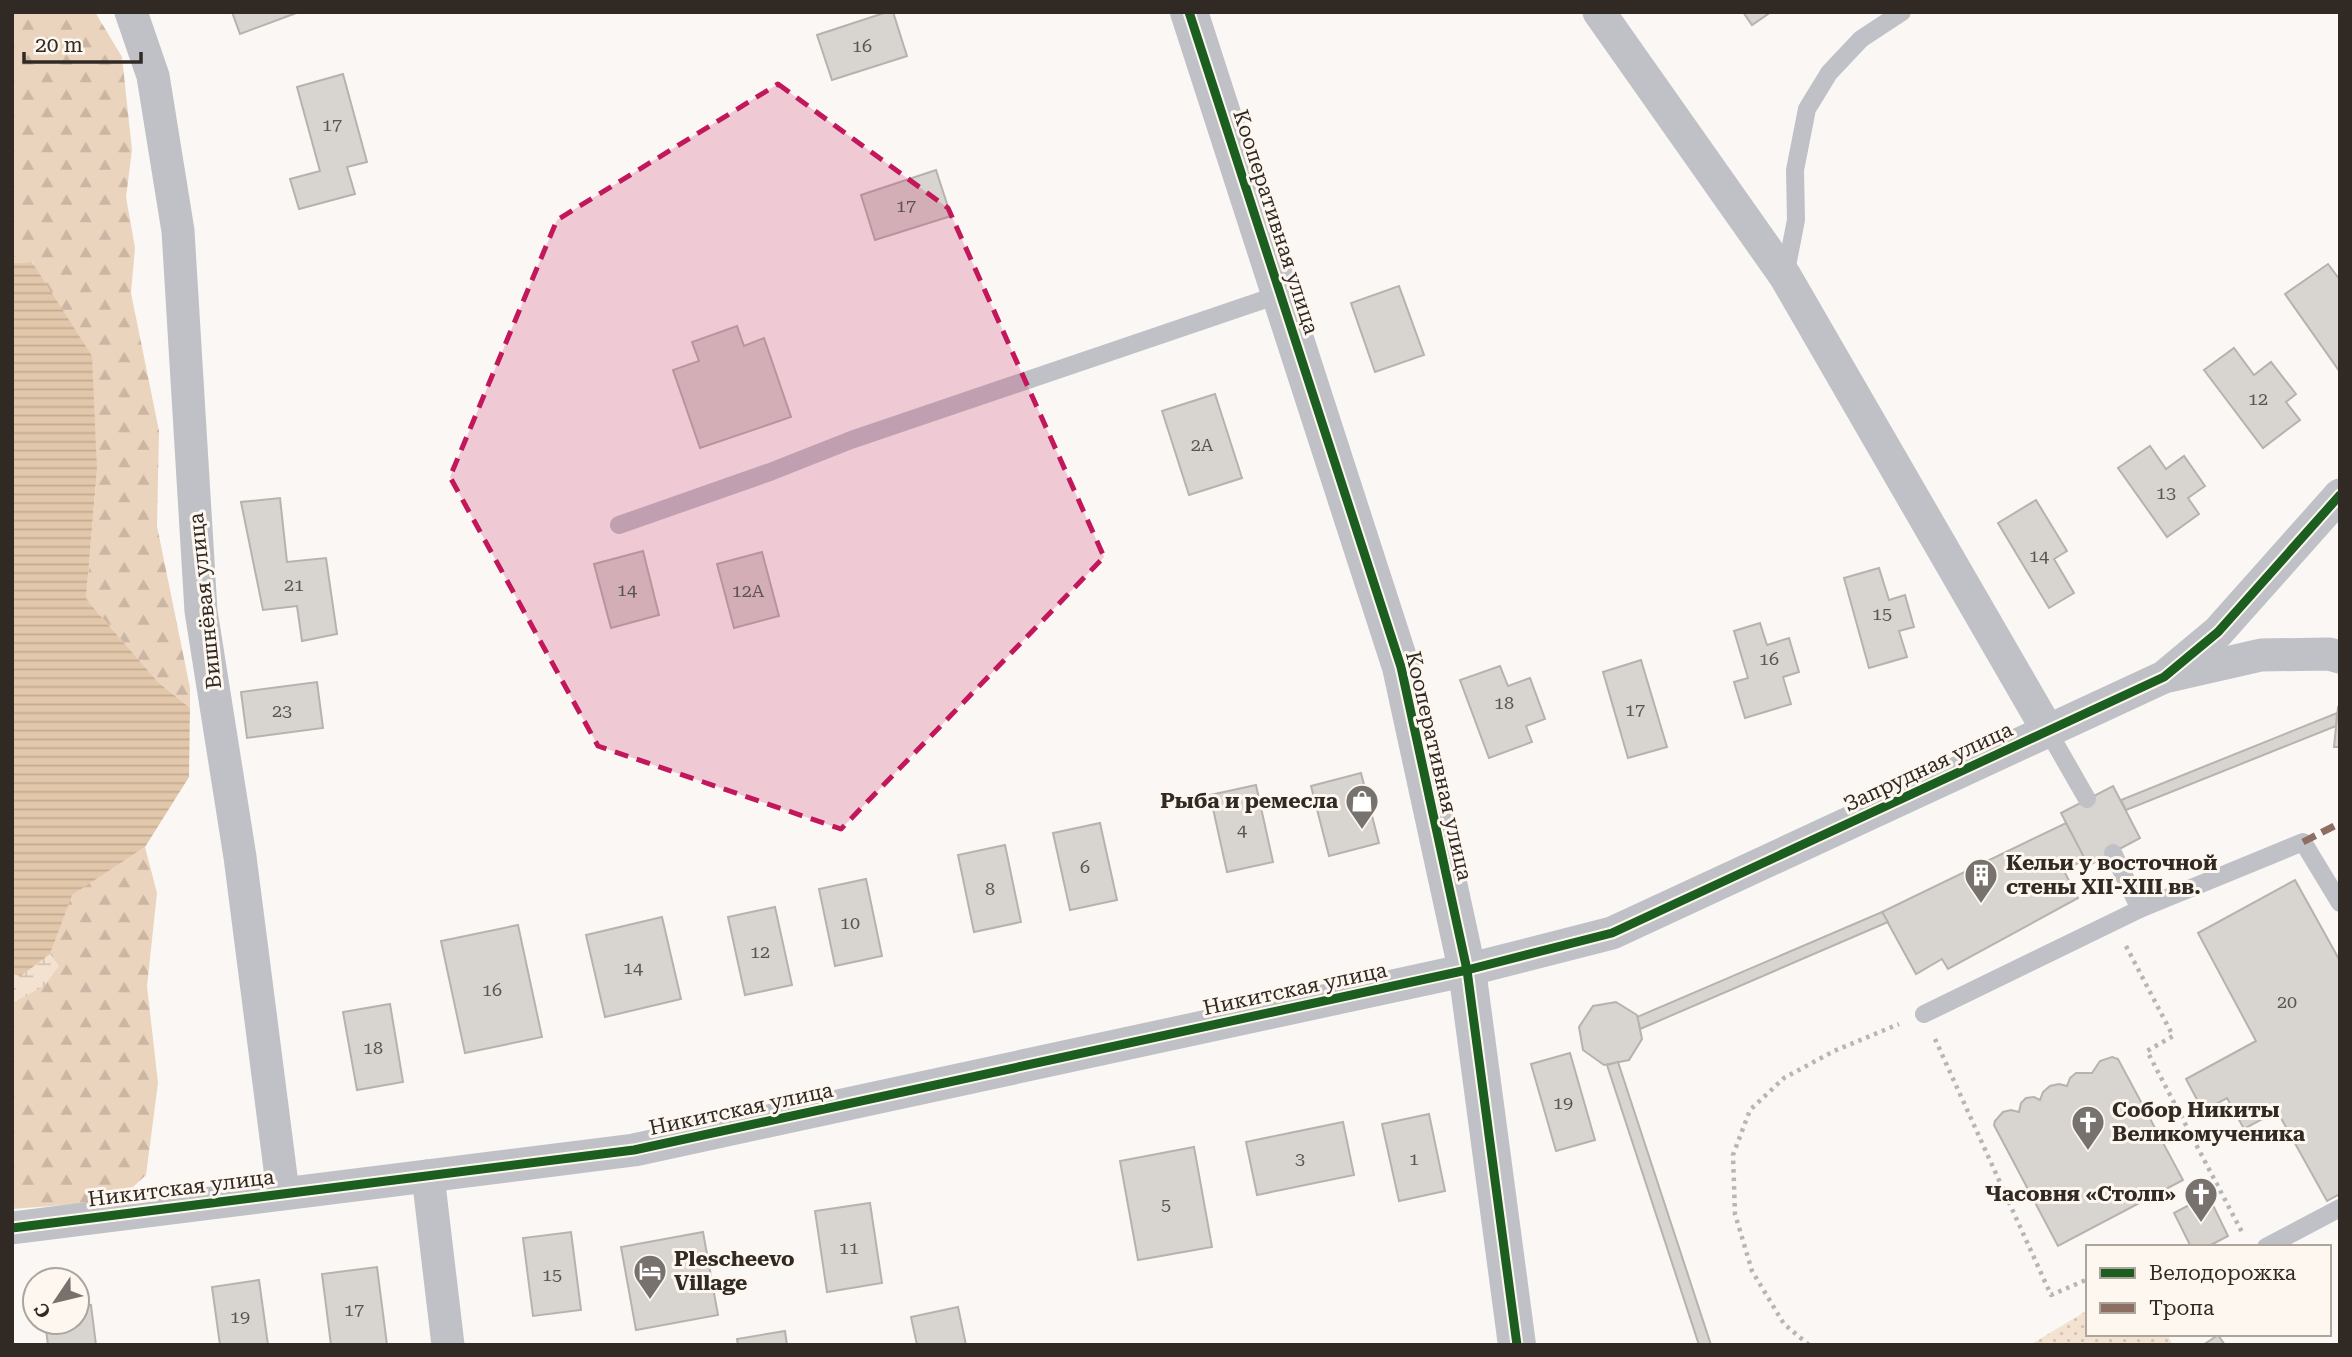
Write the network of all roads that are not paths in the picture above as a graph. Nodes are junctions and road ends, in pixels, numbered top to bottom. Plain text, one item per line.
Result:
1 (131, 12) edge
2 (1189, 12) edge
3 (1599, 12) edge
4 (1902, 12) edge
5 (1786, 276) junction
6 (1281, 294) junction
7 (2340, 495) edge
8 (619, 525) dead end
9 (2340, 657) edge
10 (2164, 677) junction
11 (2048, 731) junction
12 (2087, 799) dead end
13 (2113, 853) dead end
14 (2340, 904) edge
15 (2140, 909) junction
16 (1467, 970) junction
17 (1924, 1014) road end
18 (428, 1176) junction
19 (283, 1192) junction
20 (2340, 1208) edge
21 (12, 1228) edge
22 (2270, 1245) edge
23 (448, 1345) edge
24 (1517, 1345) edge

1 - 19 street, Вишнёвая улица
2 - 6 street, Кооперативная улица
3 - 5 street
4 - 5 lane
5 - 11 street
6 - 8 lane
6 - 16 street, Кооперативная улица
7 - 10 street, Запрудная улица
9 - 10 street
10 - 11 street, Запрудная улица
11 - 12 lane
11 - 16 street, Запрудная улица
13 - 15 lane
14 - 15 lane
15 - 17 lane
16 - 18 street, Никитская улица
16 - 24 street, Кооперативная улица
18 - 19 street, Никитская улица
18 - 23 street
19 - 21 street, Никитская улица
20 - 22 lane

